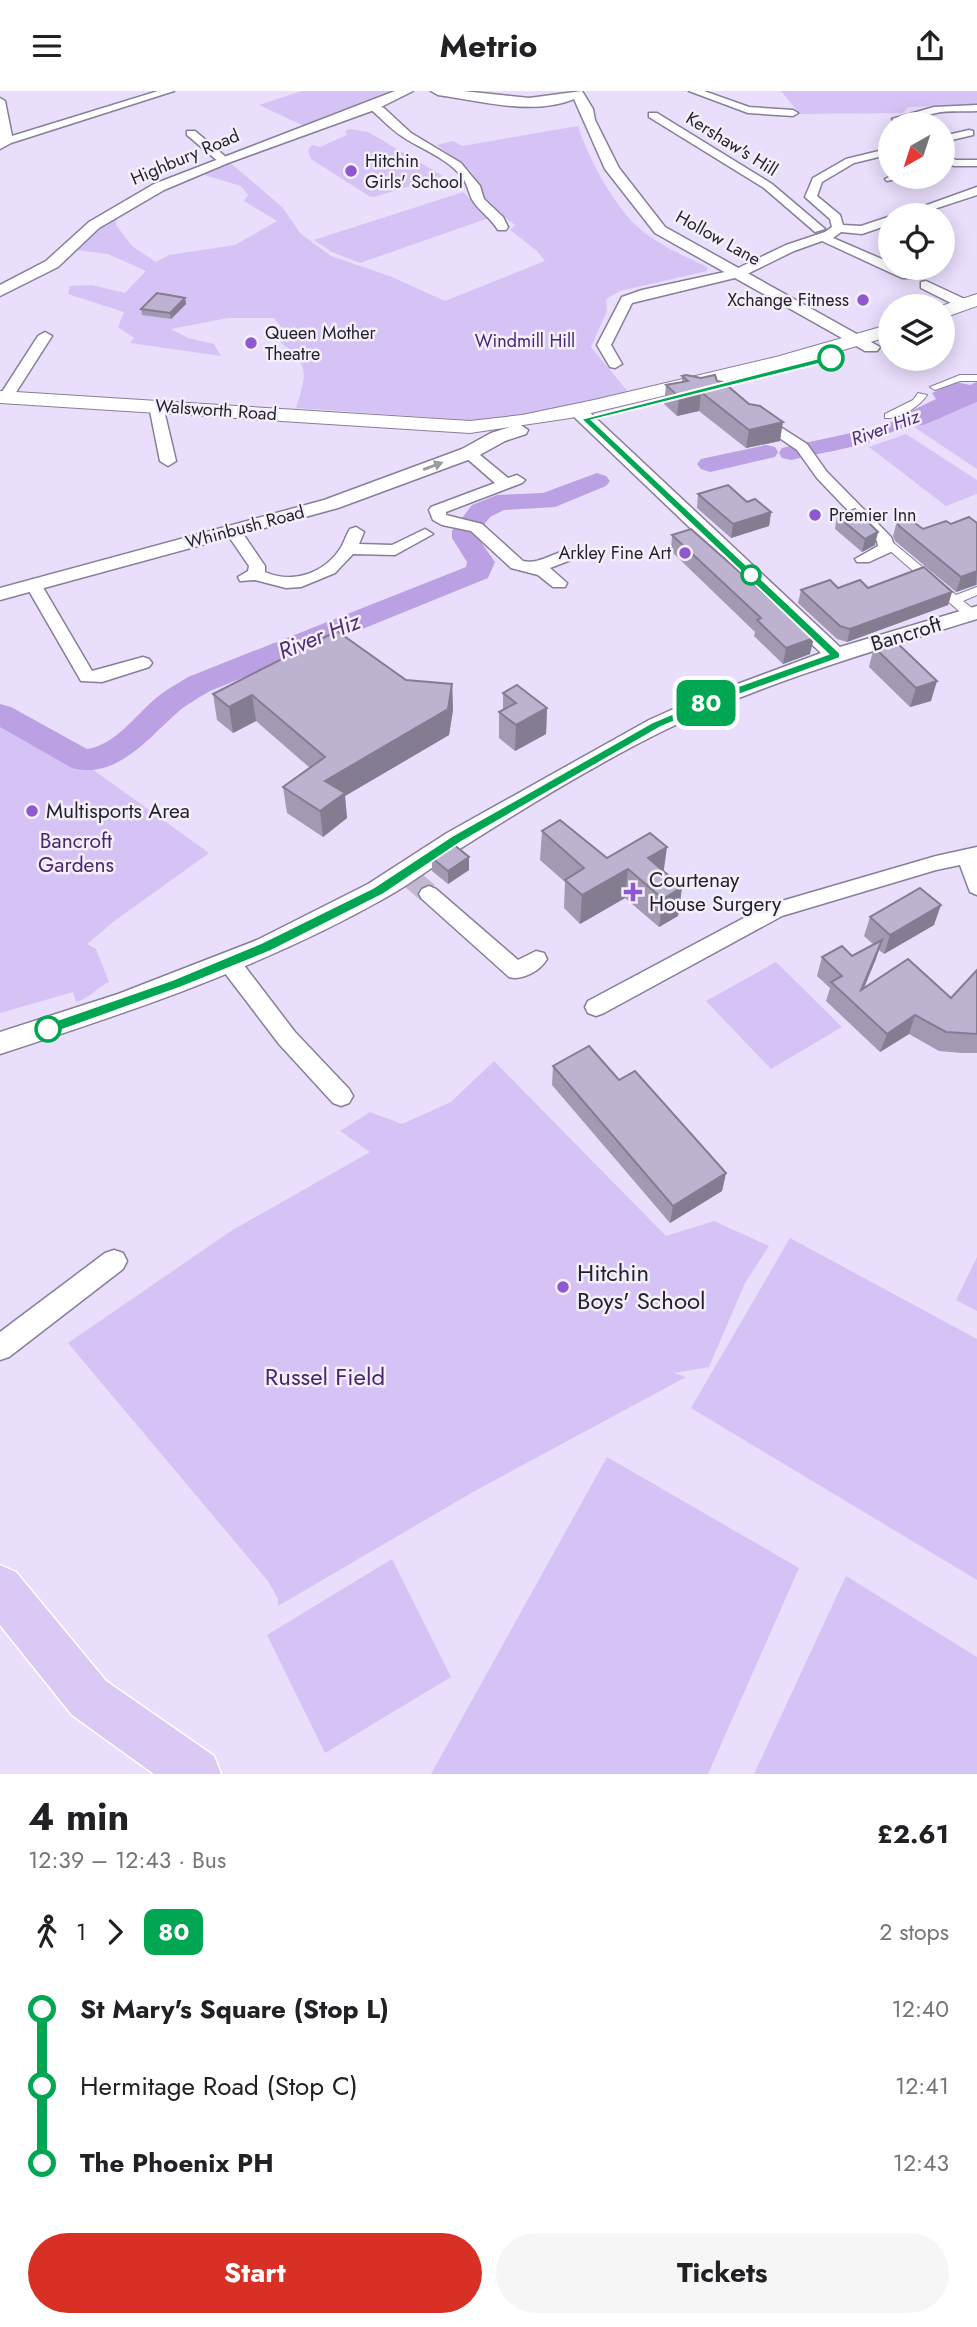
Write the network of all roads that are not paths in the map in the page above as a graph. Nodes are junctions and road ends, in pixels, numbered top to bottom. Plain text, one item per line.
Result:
1 (169, 91) edge
2 (407, 91) edge
3 (445, 91) edge
4 (694, 91) edge
5 (576, 92) edge
6 (0, 101) edge
7 (540, 102) junction
8 (372, 106) junction
9 (977, 108) edge
10 (929, 112) edge
11 (793, 113) dead end
12 (579, 114) junction
13 (653, 115) dead end
14 (969, 133) dead end
15 (191, 134) dead end
16 (956, 136) edge
17 (3, 143) edge
18 (878, 155) edge
19 (223, 160) junction
20 (956, 162) edge
21 (977, 163) edge
22 (977, 191) edge
23 (813, 195) junction
24 (941, 203) edge
25 (791, 204) junction
26 (878, 225) edge
27 (502, 227) dead end
28 (838, 228) junction
29 (820, 233) junction
30 (878, 261) edge
31 (738, 273) junction
32 (926, 285) dead end
33 (0, 291) edge
34 (972, 304) edge
35 (955, 309) edge
36 (45, 336) dead end
37 (878, 337) edge
38 (878, 342) edge
39 (865, 344) junction
40 (615, 364) dead end
41 (977, 377) edge
42 (3, 397) edge
43 (156, 406) junction
44 (748, 410) edge
45 (582, 415) junction
46 (889, 416) dead end
47 (432, 425) junction
48 (474, 442) junction
49 (168, 461) dead end
50 (233, 531) junction
51 (356, 532) dead end
52 (425, 534) dead end
53 (885, 540) junction
54 (351, 549) junction
55 (575, 553) dead end
56 (863, 559) dead end
57 (531, 569) junction
58 (559, 583) dead end
59 (33, 584) junction
60 (977, 591) edge
61 (0, 594) edge
62 (954, 600) junction
63 (974, 613) edge
64 (836, 655) junction
65 (143, 663) dead end
66 (973, 855) edge
67 (977, 887) edge
68 (429, 894) tunnel mouth
69 (536, 959) dead end
70 (229, 962) junction
71 (596, 1007) dead end
72 (0, 1043) edge
73 (341, 1096) dead end
74 (114, 1261) dead end
75 (0, 1348) edge
76 (0, 1588) edge
77 (196, 1774) edge

1 - 17 street
2 - 8 street, Highbury Road
3 - 7 street
4 - 11 street
5 - 7 street
5 - 12 street, Hollow Lane
6 - 17 street
7 - 12 street
8 - 19 street, Highbury Road
8 - 27 street
9 - 10 street
12 - 31 street, Hollow Lane
13 - 25 street, Kershaw's Hill
14 - 16 street
15 - 19 street
18 - 23 street
19 - 33 street, Highbury Road
20 - 21 street
22 - 24 street
23 - 25 street, Kershaw's Hill
23 - 28 street
25 - 29 street, Kershaw's Hill
26 - 28 street
28 - 29 street
29 - 30 street, Kershaw's Hill
29 - 31 street
31 - 39 street, Hollow Lane
31 - 40 street
32 - 34 street
34 - 35 main road
36 - 42 street
37 - 39 main road
38 - 39 main road
39 - 45 main road
41 - 46 street
42 - 43 main road, Walsworth Road
43 - 47 main road, Walsworth Road
43 - 49 street
44 - 53 street
45 - 47 main road, Walsworth Road
45 - 48 main road, Walsworth Road
45 - 64 street
47 - 48 main road, Walsworth Road
50 -> 48 street, Whinbush Road
48 - 57 street
50 - 54 street
50 - 59 street, Whinbush Road
51 - 54 street
52 - 54 street
53 - 56 street
53 - 62 street
55 - 57 street
57 - 58 street
59 - 61 street, Whinbush Road
59 - 65 street
60 - 62 street
62 - 63 street
63 - 64 street, Bancroft
64 - 70 street, Bancroft
66 - 67 street
66 - 71 street
68 - 69 street
70 - 72 street, Bancroft
70 - 73 street
74 - 75 street
76 - 77 main road

